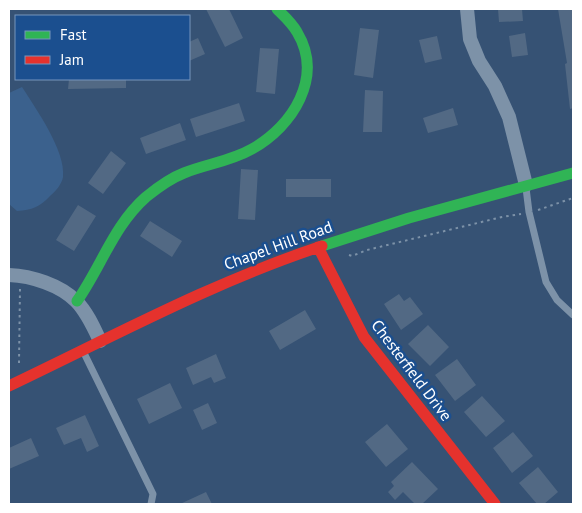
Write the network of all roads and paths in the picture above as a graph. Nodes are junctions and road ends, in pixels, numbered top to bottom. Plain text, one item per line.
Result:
1 (277, 9) edge
2 (467, 9) edge
3 (573, 173) edge
4 (526, 185) junction
5 (573, 198) edge
6 (547, 208) dead end
7 (514, 216) dead end
8 (318, 247) junction
9 (352, 256) dead end
10 (14, 275) edge
11 (77, 302) junction
12 (573, 315) edge
13 (100, 341) junction
14 (82, 350) junction
15 (19, 369) dead end
16 (9, 386) edge
17 (151, 504) edge
18 (495, 504) edge

1 - 11 street
2 - 4 street
3 - 4 street, Chapel Hill Road
4 - 8 street, Chapel Hill Road
4 - 12 lane
5 - 6 path
7 - 9 path
8 - 13 street, Chapel Hill Road
8 - 18 street, Chesterfield Drive
10 - 11 street
10 - 15 path
11 - 13 street
13 - 14 street, Chapel Hill Road
14 - 16 street, Chapel Hill Road
14 - 17 lane

